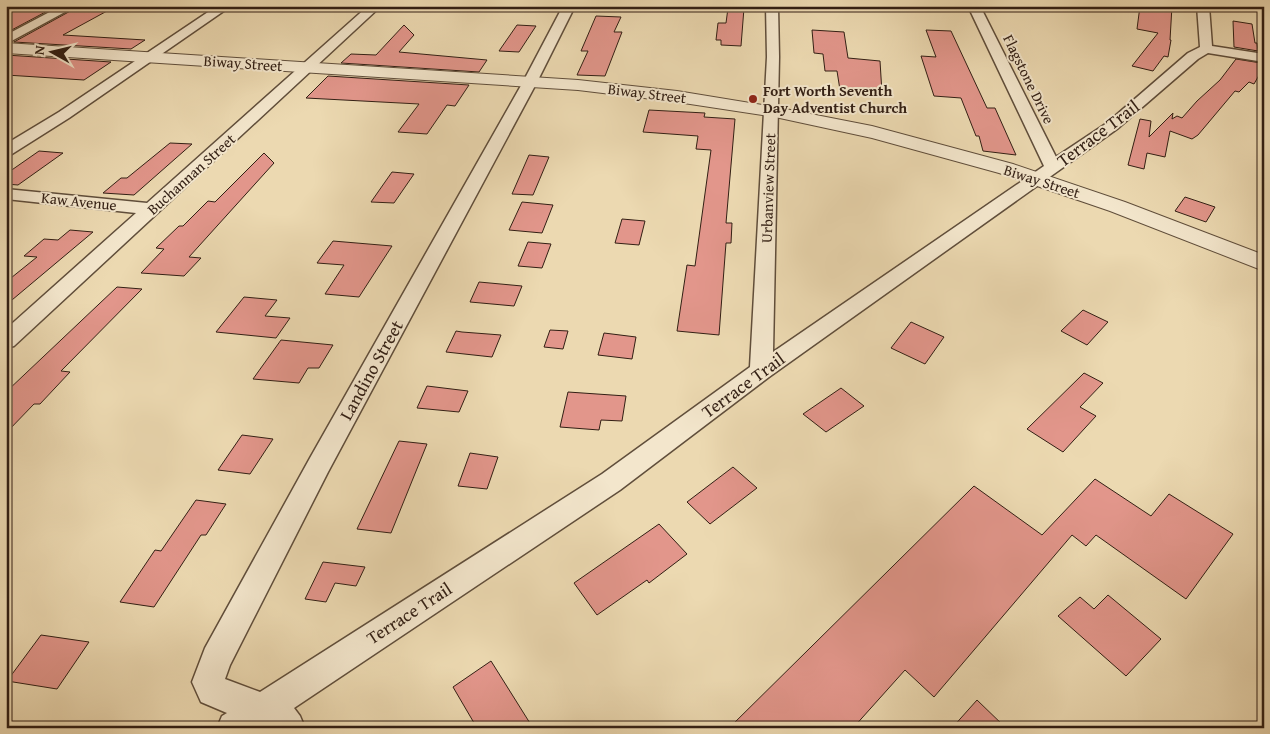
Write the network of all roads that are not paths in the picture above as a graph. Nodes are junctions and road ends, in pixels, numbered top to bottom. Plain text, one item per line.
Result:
1 (70, 6) edge
2 (225, 6) edge
3 (375, 6) edge
4 (569, 6) edge
5 (772, 6) edge
6 (974, 6) edge
7 (1203, 6) edge
8 (6, 40) edge
9 (6, 48) edge
10 (1206, 49) junction
11 (150, 57) junction
12 (1264, 58) edge
13 (308, 68) junction
14 (530, 82) junction
15 (771, 111) junction
16 (6, 151) edge
17 (1045, 173) junction
18 (6, 194) edge
19 (152, 209) junction
20 (1264, 264) edge
21 (6, 341) edge
22 (761, 370) junction
23 (260, 710) junction
24 (234, 728) edge
25 (288, 728) edge

1 - 8 street
2 - 11 street
3 - 13 street, Buchannan Street
4 - 14 street, Landino Street
5 - 15 street, Urbanview Street
6 - 17 street, Flagstone Drive
7 - 10 street
9 - 11 street, Biway Street
10 - 12 street
10 - 17 street, Terrace Trail
11 - 13 street, Biway Street
11 - 16 street
13 - 14 street, Biway Street
13 - 19 street, Buchannan Street
14 - 15 street, Biway Street
14 - 23 street, Landino Street
15 - 17 street, Biway Street
15 - 22 street, Urbanview Street
17 - 20 street, Biway Street
17 - 22 street, Terrace Trail
18 - 19 street, Kaw Avenue
19 - 21 street, Buchannan Street
22 - 23 street, Terrace Trail
23 - 24 street, Terrace Trail
23 - 25 street, Landino Street

